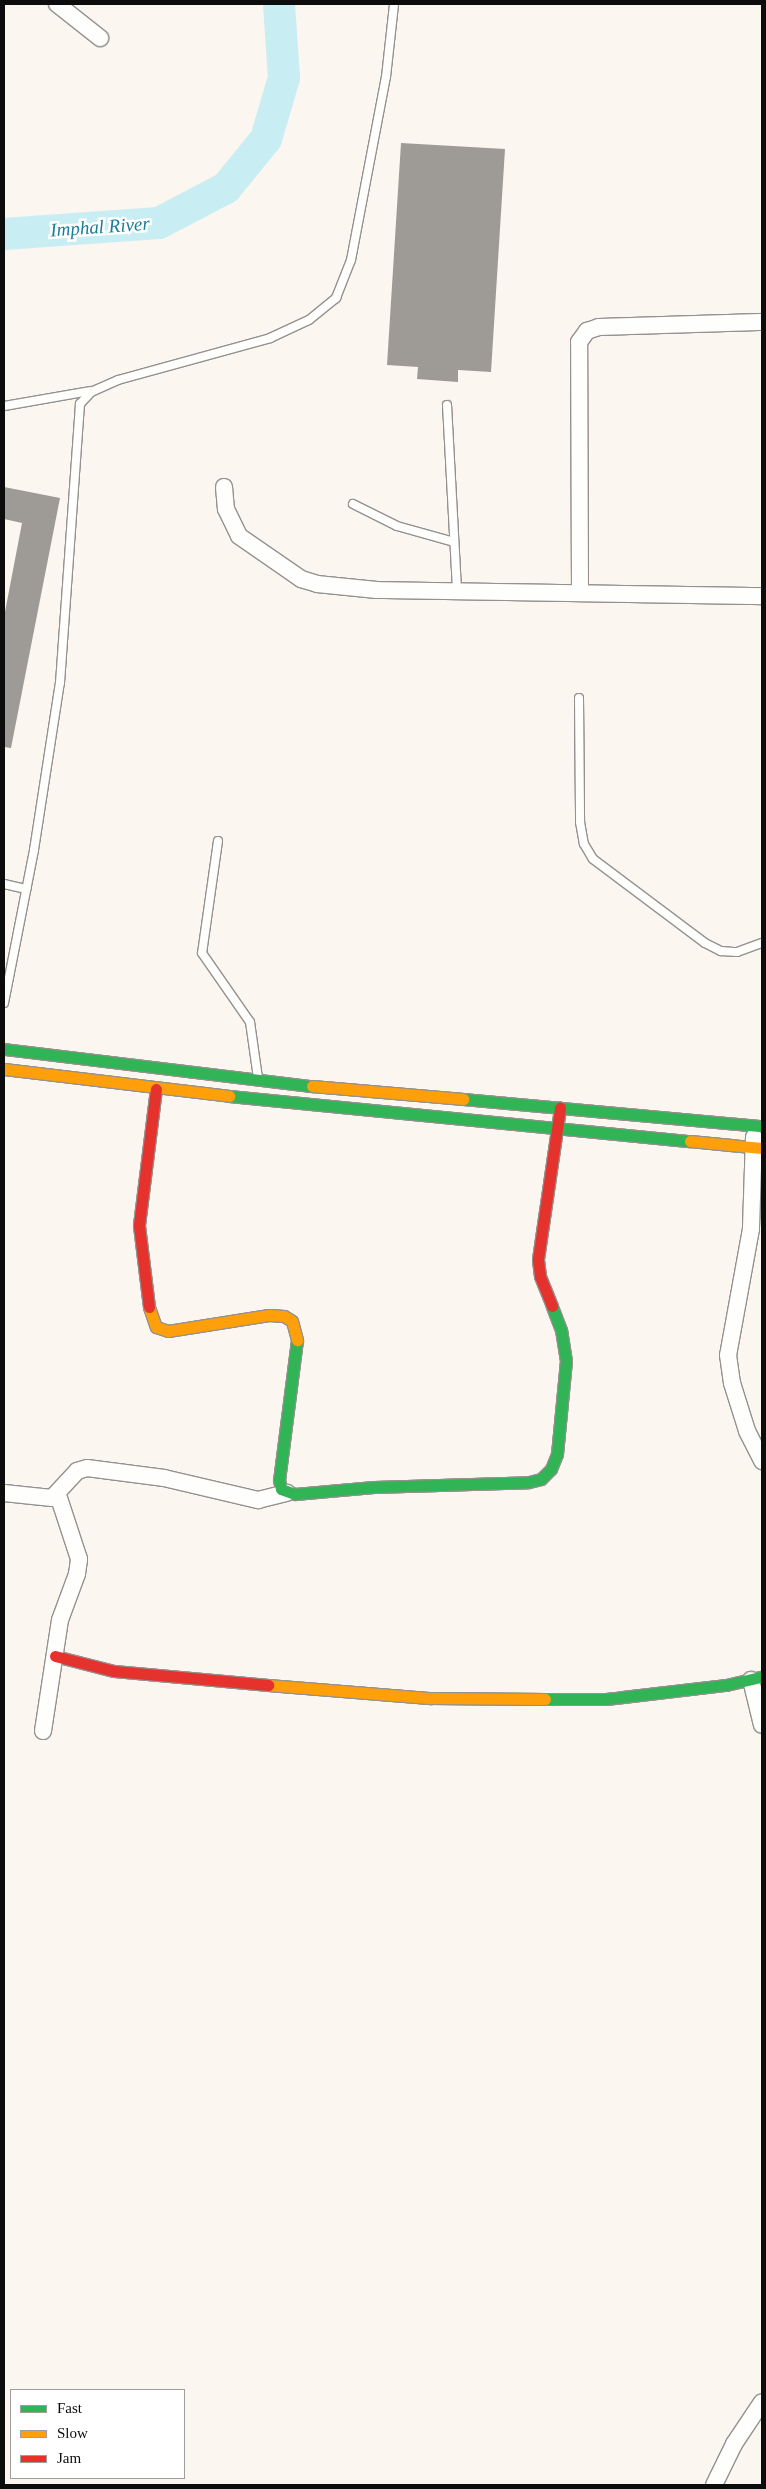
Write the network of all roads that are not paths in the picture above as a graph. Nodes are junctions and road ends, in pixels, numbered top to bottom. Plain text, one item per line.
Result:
1 (57, 4) edge
2 (394, 4) edge
3 (100, 38) dead end
4 (762, 322) edge
5 (95, 391) junction
6 (446, 405) dead end
7 (4, 406) edge
8 (224, 487) dead end
9 (354, 504) dead end
10 (454, 542) junction
11 (457, 590) junction
12 (580, 593) junction
13 (762, 596) edge
14 (579, 698) dead end
15 (218, 841) dead end
16 (4, 884) edge
17 (26, 889) junction
18 (762, 943) edge
19 (4, 1003) edge
20 (4, 1049) edge
21 (4, 1069) edge
22 (258, 1080) junction
23 (156, 1089) junction
24 (560, 1108) junction
25 (759, 1126) edge
26 (558, 1129) junction
27 (758, 1147) edge
28 (755, 1225) edge
29 (754, 1430) edge
30 (762, 1461) edge
31 (4, 1493) edge
32 (287, 1493) junction
33 (58, 1495) junction
34 (54, 1656) junction
35 (757, 1678) edge
36 (762, 1725) edge
37 (43, 1731) dead end
38 (762, 2402) edge
39 (714, 2485) edge

1 - 3 street
2 - 5 lane
4 - 12 street
5 - 7 lane
5 - 17 lane
6 - 10 lane
8 - 11 street
9 - 10 lane
10 - 11 lane
11 - 12 street
12 - 13 street
14 - 18 lane
15 - 22 lane
16 - 17 lane
17 - 19 lane
20 - 22 street
21 - 23 street
22 - 24 street
23 - 26 street
23 - 32 street
24 - 25 street
24 - 26 street
25 - 27 street
26 - 27 street
26 - 32 street
27 - 28 street
28 - 29 street
29 - 30 street
31 - 33 street
32 - 33 street
33 - 34 street
34 - 35 street
34 - 37 street
35 - 36 street
38 - 39 street

